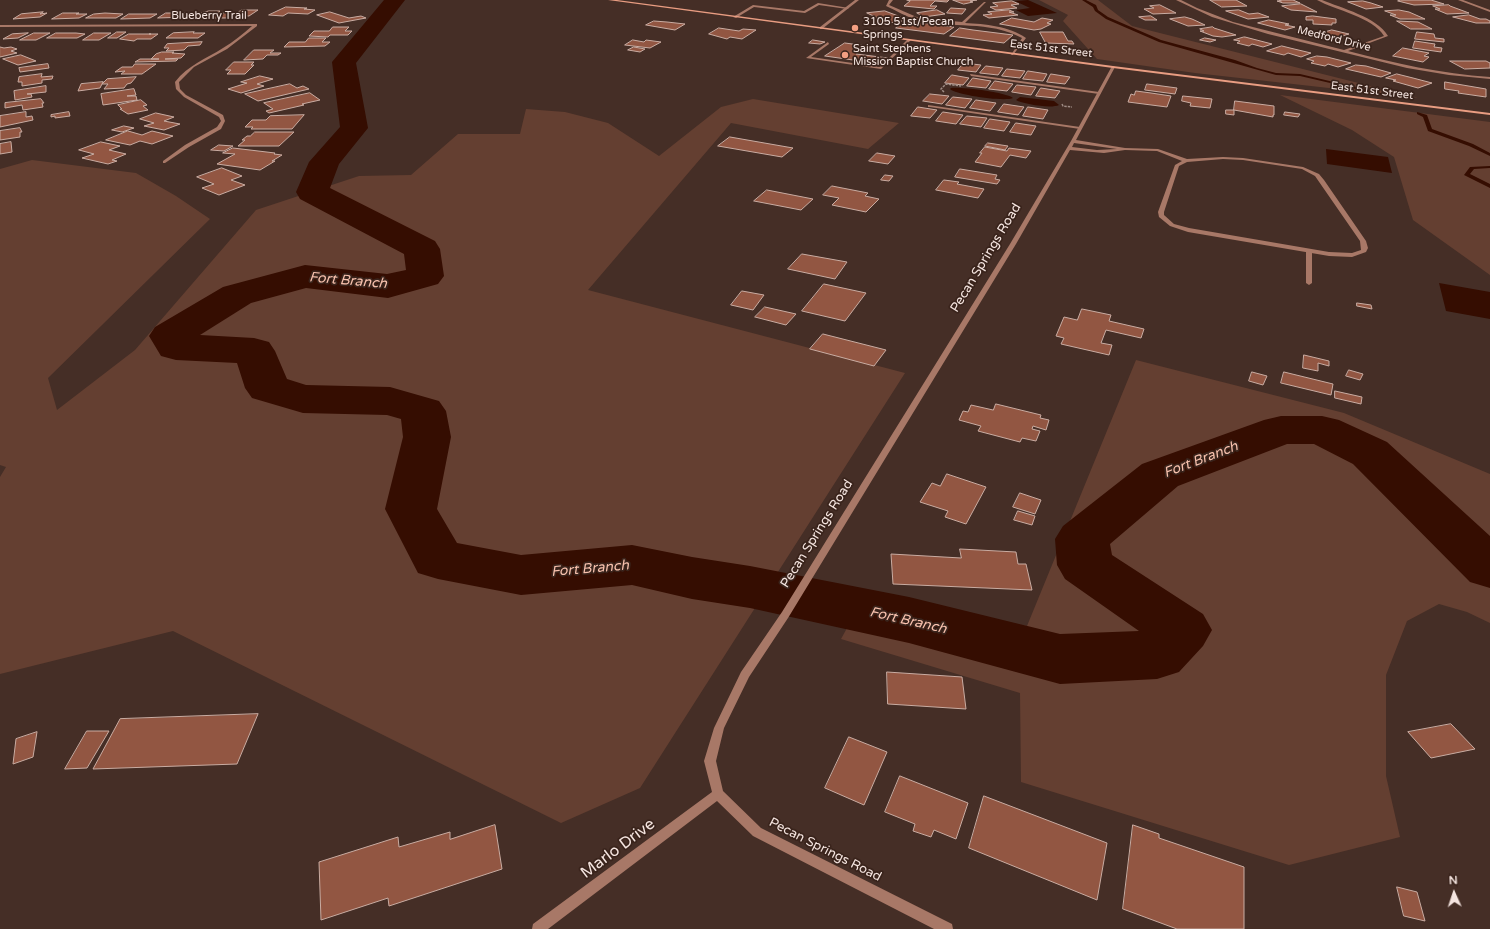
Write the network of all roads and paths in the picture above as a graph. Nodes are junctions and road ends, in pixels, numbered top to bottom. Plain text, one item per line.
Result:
1 (610, 0) edge
2 (857, 0) edge
3 (891, 0) edge
4 (1178, 0) edge
5 (1319, 0) edge
6 (1460, 0) edge
7 (985, 3) dead end
8 (847, 8) junction
9 (1490, 11) edge
10 (735, 17) junction
11 (962, 24) junction
12 (0, 26) edge
13 (821, 28) junction
14 (910, 40) junction
15 (828, 43) dead end
16 (1344, 51) junction
17 (1012, 54) junction
18 (1113, 67) junction
19 (971, 75) dead end
20 (1490, 78) edge
21 (1099, 93) junction
22 (930, 106) dead end
23 (1490, 114) edge
24 (1080, 128) junction
25 (1073, 141) junction
26 (1069, 148) junction
27 (1125, 149) junction
28 (1186, 161) junction
29 (165, 162) dead end
30 (1309, 250) junction
31 (1309, 283) dead end
32 (718, 794) junction
33 (538, 929) edge
34 (948, 929) edge

1 - 10 main road, East 51st Street
2 - 8 street
3 - 11 street
4 - 16 street, Medford Drive
5 - 16 street
6 - 9 street
7 - 11 street
8 - 10 street
8 - 13 street
10 - 13 main road, East 51st Street
11 - 17 street
12 - 29 street, Blueberry Trail
13 - 14 main road, East 51st Street
14 - 15 street
14 - 17 main road, East 51st Street
16 - 20 street, Medford Drive
17 - 18 main road, East 51st Street
18 - 21 street, Pecan Springs Road
18 - 23 main road, East 51st Street
19 - 21 street
21 - 24 street, Pecan Springs Road
22 - 24 street
24 - 25 street, Pecan Springs Road
25 - 26 street, Pecan Springs Road
25 - 27 street
26 - 27 street
26 - 32 street, Pecan Springs Road
27 - 28 street
28 - 30 street
28 - 30 street
30 - 31 street
32 - 33 street, Marlo Drive
32 - 34 street, Pecan Springs Road

